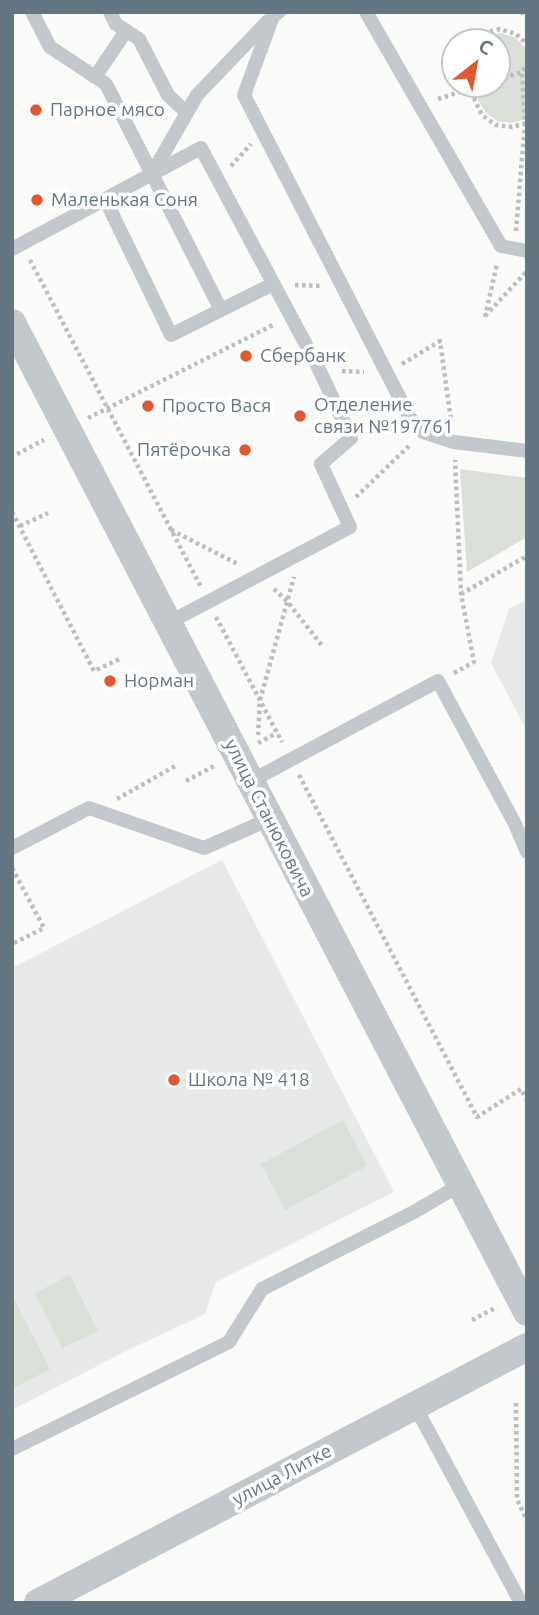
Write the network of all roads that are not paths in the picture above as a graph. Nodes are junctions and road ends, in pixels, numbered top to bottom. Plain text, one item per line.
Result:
1 (32, 12) edge
2 (110, 12) edge
3 (366, 12) edge
4 (276, 14) edge
5 (126, 31) junction
6 (95, 77) junction
7 (187, 113) junction
8 (152, 173) junction
9 (105, 199) junction
10 (17, 247) edge
11 (514, 249) edge
12 (274, 284) junction
13 (221, 310) junction
14 (12, 323) edge
15 (527, 451) edge
16 (168, 623) junction
17 (251, 781) junction
18 (270, 819) junction
19 (12, 848) edge
20 (527, 852) edge
21 (460, 1185) junction
22 (516, 1308) edge
23 (527, 1347) edge
24 (415, 1406) junction
25 (12, 1449) edge
26 (38, 1603) edge
27 (521, 1603) edge

1 - 6 lane
2 - 5 lane
3 - 11 lane
4 - 7 lane
4 - 15 lane
5 - 6 lane
5 - 7 lane
6 - 8 lane
7 - 8 lane
8 - 9 lane
8 - 12 lane
8 - 13 lane
9 - 10 lane
9 - 13 lane
12 - 13 lane
12 - 16 lane
14 - 16 street, улица Станюковича
16 - 17 street, улица Станюковича
17 - 18 street, улица Станюковича
17 - 20 lane
18 - 19 lane
18 - 21 street, улица Станюковича
21 - 22 street, улица Станюковича
21 - 25 lane
23 - 24 street, улица Литке
24 - 26 street, улица Литке
24 - 27 lane

